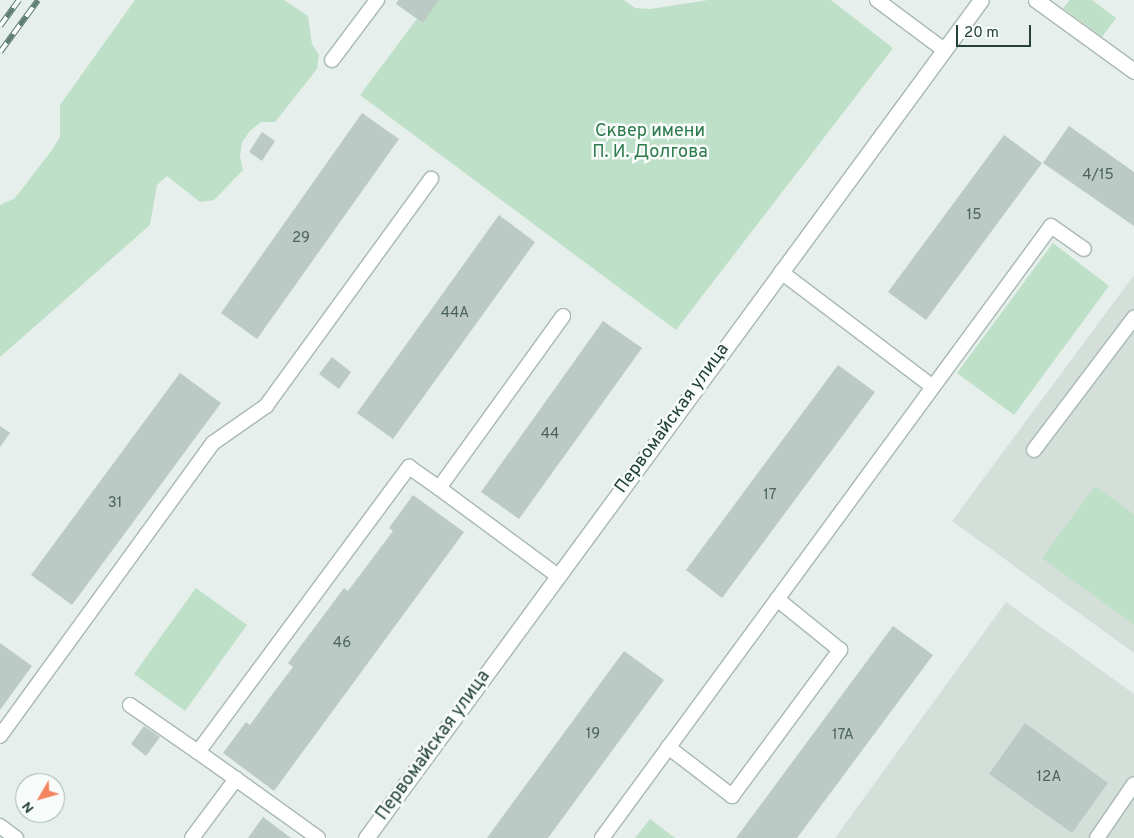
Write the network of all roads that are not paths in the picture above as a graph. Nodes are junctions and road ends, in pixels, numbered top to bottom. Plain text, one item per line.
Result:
1 (377, 0) edge
2 (878, 0) edge
3 (981, 0) edge
4 (1036, 0) edge
5 (944, 50) junction
6 (332, 60) dead end
7 (1134, 71) edge
8 (431, 179) dead end
9 (1084, 249) dead end
10 (781, 272) junction
11 (563, 316) dead end
12 (1134, 318) edge
13 (932, 386) junction
14 (1034, 450) dead end
15 (439, 488) junction
16 (558, 576) junction
17 (777, 600) junction
18 (130, 704) dead end
19 (0, 736) edge
20 (668, 747) junction
21 (198, 752) junction
22 (236, 780) junction
23 (1134, 784) edge
24 (0, 826) edge
25 (16, 838) edge
26 (192, 838) edge
27 (318, 838) edge
28 (366, 838) edge
29 (602, 838) edge
30 (1098, 838) edge

1 - 6 lane
2 - 5 lane
3 - 5 main road, Первомайская улица
4 - 7 main road
5 - 10 main road, Первомайская улица
8 - 19 lane
9 - 13 lane
10 - 13 lane
10 - 16 main road, Первомайская улица
11 - 15 lane
12 - 14 lane
13 - 17 lane
15 - 16 lane
15 - 21 lane
16 - 28 main road, Первомайская улица
17 - 20 lane
17 - 20 lane
18 - 21 lane
20 - 29 lane
21 - 22 lane
22 - 26 lane
22 - 27 lane
23 - 30 lane
24 - 25 lane

